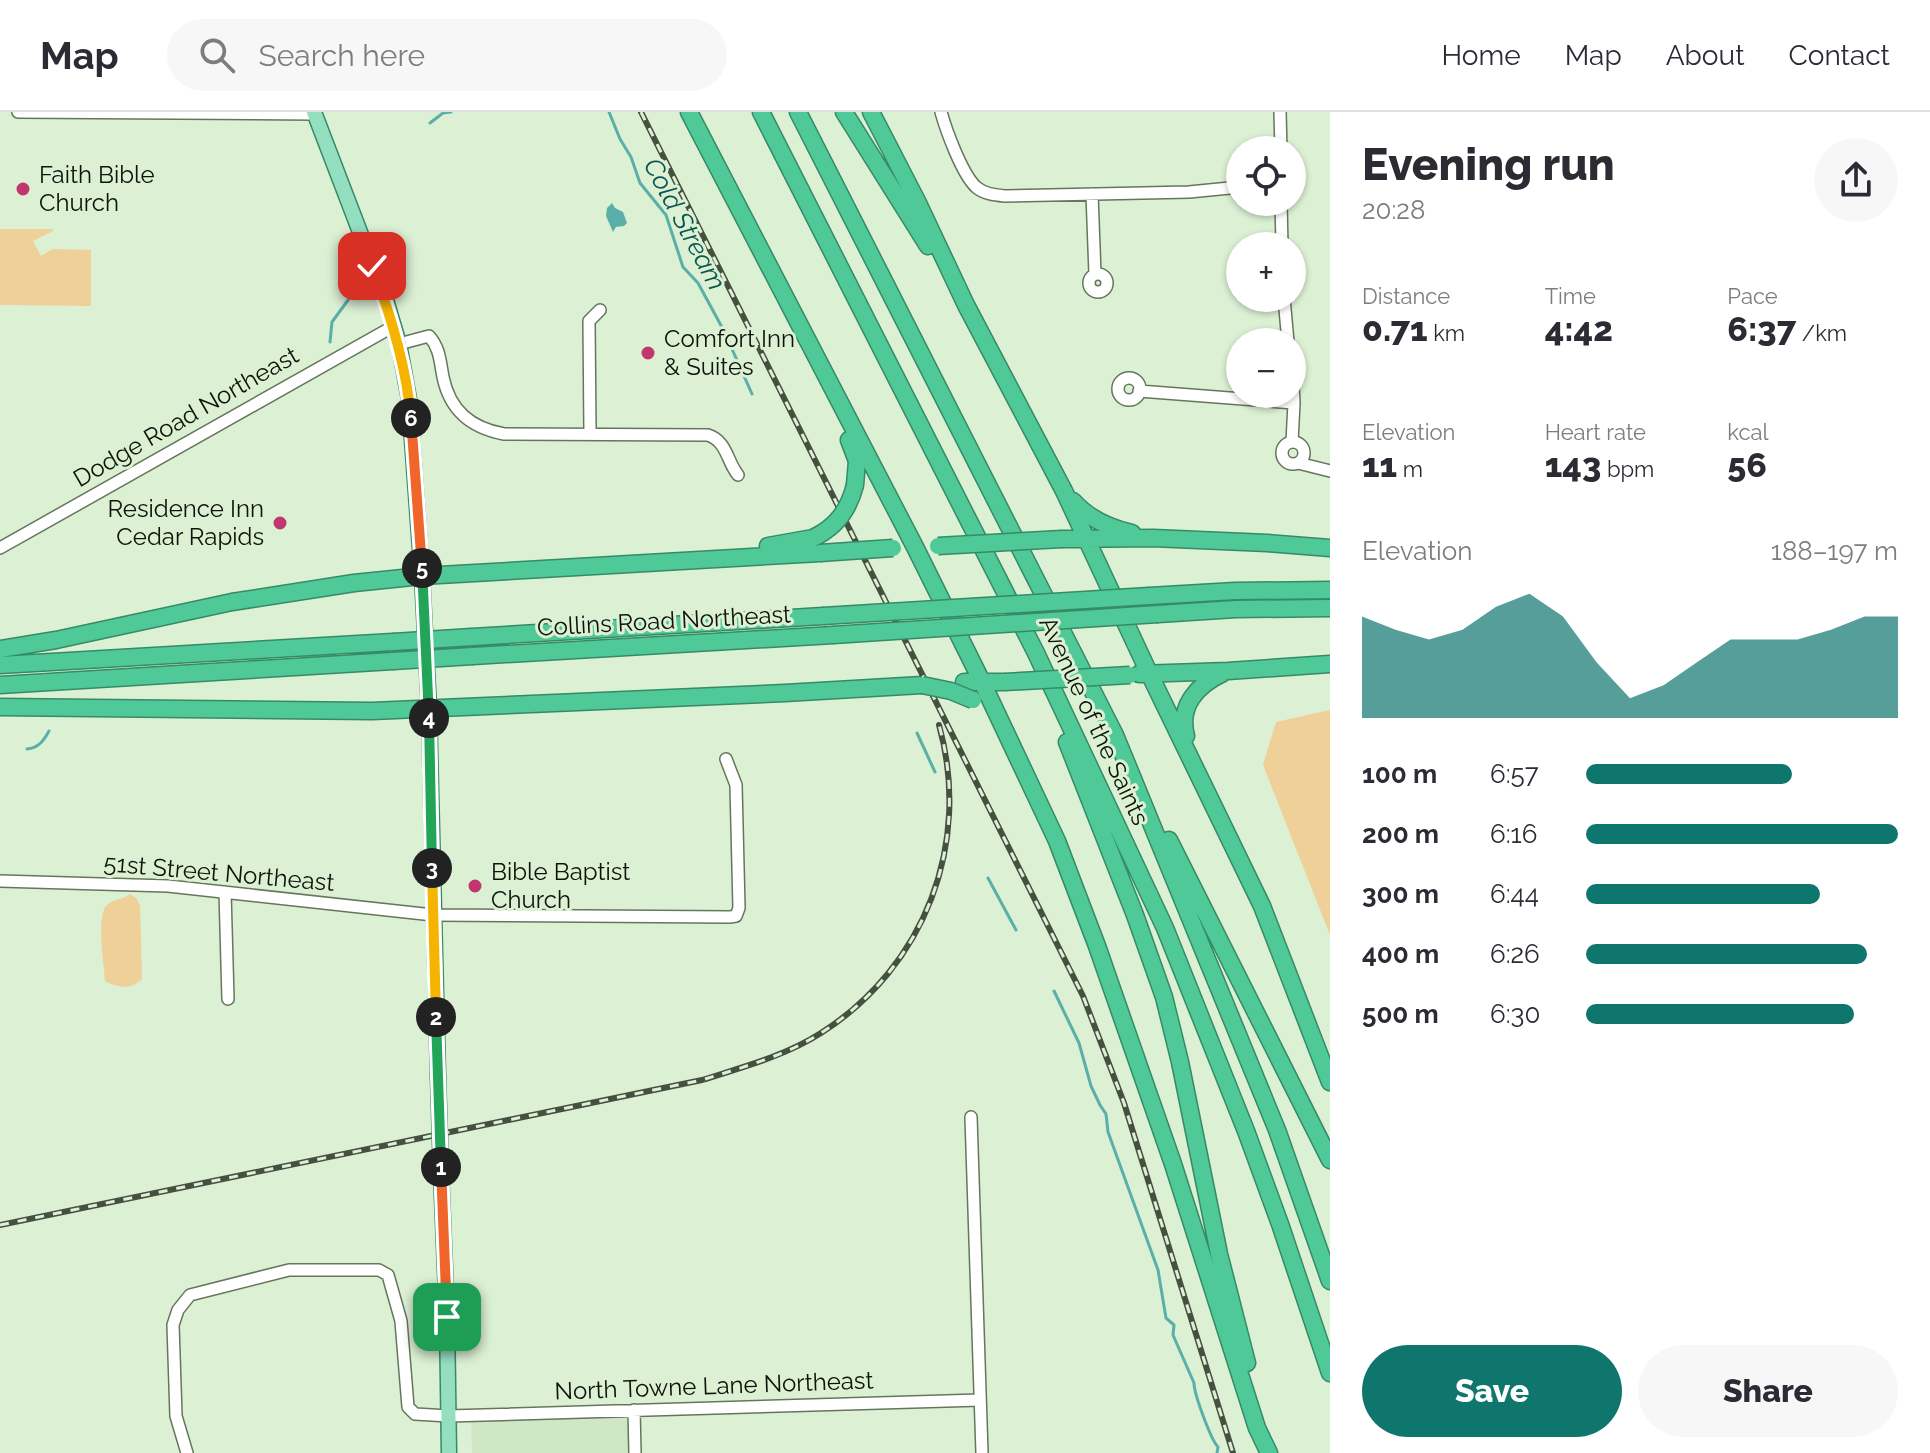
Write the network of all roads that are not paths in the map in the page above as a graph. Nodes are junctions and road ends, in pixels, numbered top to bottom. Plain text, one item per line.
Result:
1 (18, 112) edge
2 (48, 112) edge
3 (689, 112) edge
4 (702, 112) edge
5 (761, 112) edge
6 (798, 112) edge
7 (844, 112) edge
8 (871, 112) edge
9 (941, 112) edge
10 (1280, 112) edge
11 (315, 113) edge
12 (1281, 136) edge
13 (1226, 188) edge
14 (1092, 194) junction
15 (738, 203) junction
16 (1095, 274) dead end
17 (966, 305) junction
18 (600, 310) dead end
19 (394, 326) junction
20 (399, 344) junction
21 (823, 371) junction
22 (1139, 391) dead end
23 (1226, 398) edge
24 (1294, 408) edge
25 (590, 433) junction
26 (1330, 471) edge
27 (738, 475) dead end
28 (1064, 491) junction
29 (1153, 538) junction
30 (1086, 539) junction
31 (817, 545) junction
32 (915, 547) junction
33 (0, 548) edge
34 (1330, 548) edge
35 (422, 576) junction
36 (1330, 590) edge
37 (1330, 608) edge
38 (0, 649) edge
39 (1036, 653) junction
40 (1330, 664) edge
41 (0, 665) edge
42 (1228, 671) junction
43 (1149, 673) junction
44 (982, 682) junction
45 (0, 685) edge
46 (922, 685) junction
47 (0, 707) edge
48 (429, 708) junction
49 (999, 718) junction
50 (1115, 735) junction
51 (726, 759) dead end
52 (1198, 772) junction
53 (0, 881) edge
54 (225, 892) junction
55 (433, 915) junction
56 (228, 999) dead end
57 (1330, 1082) edge
58 (971, 1117) dead end
59 (1330, 1160) edge
60 (1330, 1281) edge
61 (1330, 1373) edge
62 (980, 1400) junction
63 (634, 1410) junction
64 (449, 1416) junction
65 (187, 1453) edge
66 (449, 1453) edge
67 (635, 1453) edge
68 (982, 1453) edge
69 (1271, 1453) edge

1 - 2 street
2 - 11 street
3 - 15 highway
4 - 15 highway
5 - 39 highway, Avenue of the Saints
6 - 50 highway, Avenue of the Saints
7 - 17 highway
8 - 17 highway
9 - 14 street
10 - 12 street
11 - 19 main road
13 - 14 street
14 - 16 street
15 - 21 highway
17 - 28 highway
18 - 25 street
19 - 20 main road
19 - 33 street, Dodge Road Northeast
20 - 25 street
20 - 35 main road
21 - 31 highway, bridge
21 - 32 highway
22 - 23 street
24 - 26 street
25 - 27 street
28 - 29 highway
28 - 30 highway
29 - 30 highway
29 - 34 highway
30 - 32 highway, bridge
30 - 43 highway
31 - 32 highway, bridge
31 - 35 highway
32 - 44 highway
35 - 38 highway
35 - 48 main road
36 - 41 highway, Collins Road Northeast, bridge
37 - 45 highway, Collins Road Northeast, bridge
39 - 61 highway, Avenue of the Saints
39 - 69 highway
40 - 42 highway
42 - 43 highway
42 - 52 highway
43 - 44 highway, bridge
43 - 52 highway
44 - 46 highway, bridge
44 - 49 highway
46 - 48 highway
46 - 49 highway, bridge
47 - 48 highway
48 - 55 main road
49 - 69 highway
50 - 59 highway
50 - 60 highway, Avenue of the Saints
51 - 55 street, 51st Street Northeast
52 - 57 highway
53 - 54 street, 51st Street Northeast
54 - 55 street, 51st Street Northeast
54 - 56 street
55 - 64 main road, bridge
58 - 62 street
62 - 63 street, North Towne Lane Northeast
62 - 68 street
63 - 64 street, North Towne Lane Northeast
63 - 67 street
64 - 65 street, North Towne Lane Northeast
64 - 66 main road

